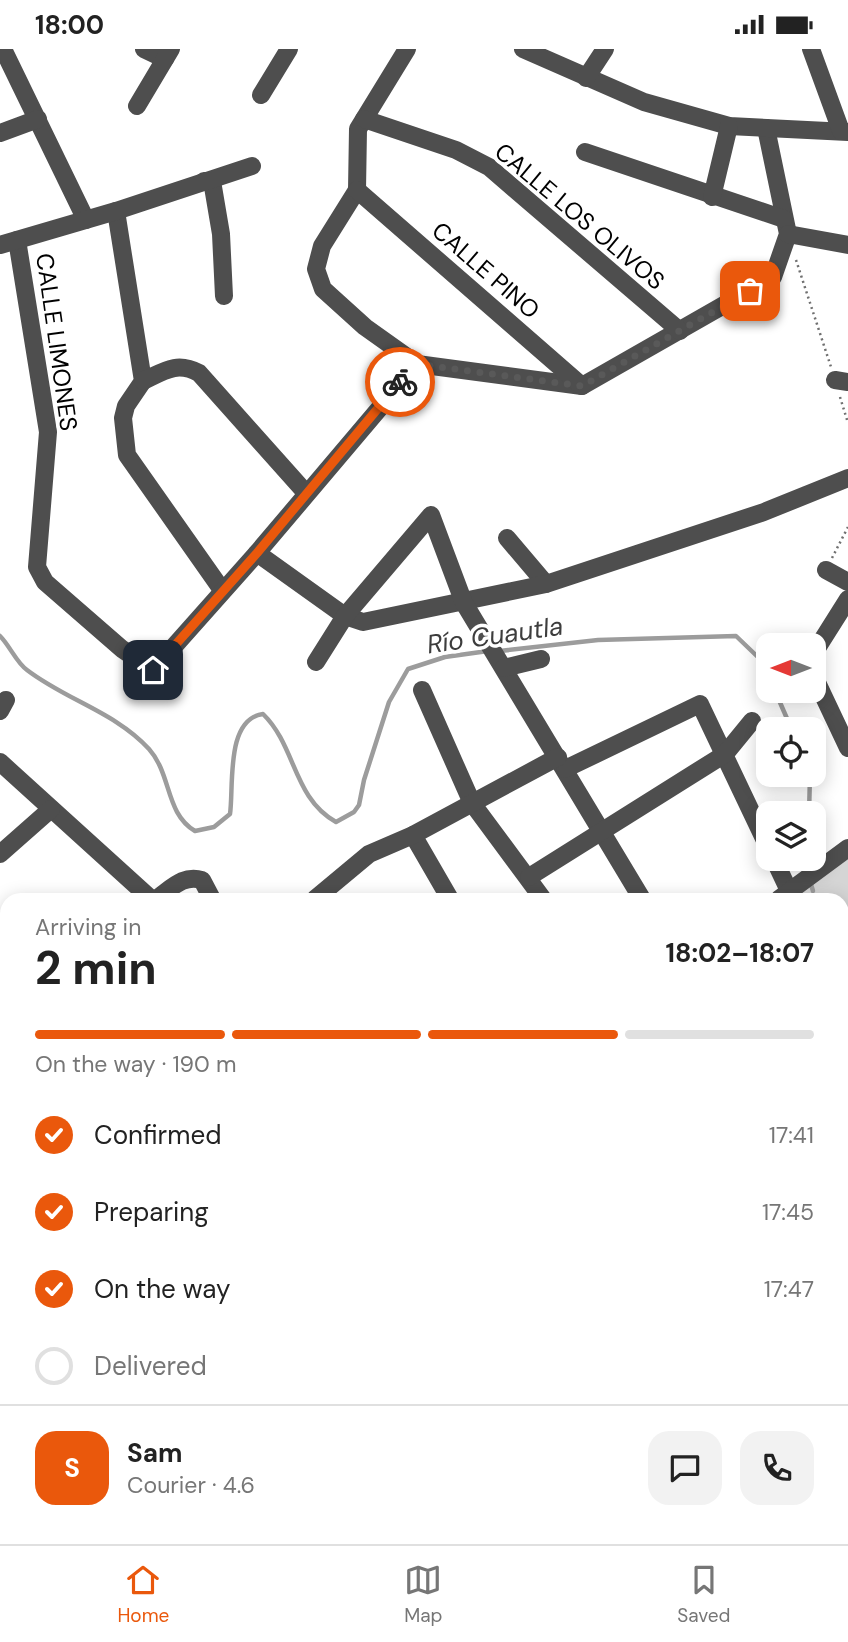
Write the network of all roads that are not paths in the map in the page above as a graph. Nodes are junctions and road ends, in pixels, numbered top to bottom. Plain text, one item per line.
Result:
1 (3, 49) edge
2 (145, 49) edge
3 (289, 49) edge
4 (407, 49) edge
5 (523, 49) edge
6 (605, 49) edge
7 (811, 49) edge
8 (168, 54) edge
9 (586, 78) junction
10 (261, 95) dead end
11 (137, 106) dead end
12 (38, 119) junction
13 (364, 119) junction
14 (729, 126) junction
15 (766, 128) junction
16 (845, 132) edge
17 (0, 133) edge
18 (585, 152) dead end
19 (252, 166) dead end
20 (204, 181) junction
21 (357, 190) junction
22 (712, 197) junction
23 (116, 211) junction
24 (86, 220) junction
25 (786, 226) junction
26 (8, 242) edge
27 (848, 244) edge
28 (224, 296) dead end
29 (680, 331) junction
30 (417, 364) junction
31 (143, 381) junction
32 (582, 386) junction
33 (848, 478) edge
34 (306, 493) junction
35 (507, 538) dead end
36 (257, 553) junction
37 (827, 570) road end
38 (848, 582) edge
39 (546, 584) junction
40 (222, 590) junction
41 (848, 599) edge
42 (464, 603) junction
43 (345, 616) junction
44 (826, 634) edge
45 (541, 659) dead end
46 (316, 662) dead end
47 (504, 668) junction
48 (422, 690) dead end
49 (826, 702) edge
50 (752, 721) dead end
51 (848, 748) edge
52 (725, 754) junction
53 (0, 762) edge
54 (561, 763) junction
55 (472, 803) junction
56 (51, 809) junction
57 (756, 821) edge
58 (603, 833) junction
59 (414, 835) junction
60 (848, 848) edge
61 (0, 854) edge
62 (778, 871) edge
63 (528, 877) junction
64 (146, 893) edge
65 (162, 893) edge
66 (209, 893) edge
67 (322, 893) edge
68 (447, 893) edge
69 (539, 893) edge
70 (638, 893) edge
71 (784, 893) edge
72 (789, 893) edge

1 - 12 street
2 - 8 street
3 - 10 street
4 - 13 street
5 - 9 street
6 - 9 street
7 - 16 street
8 - 11 street
9 - 14 street
12 - 17 street
12 - 24 street
13 - 21 street
13 - 29 street, CALLE LOS OLIVOS
14 - 15 street
14 - 22 street
15 - 16 street
15 - 25 street
18 - 22 street
19 - 20 street
20 - 23 street
20 - 28 street
21 - 30 street
21 - 32 street, CALLE PINO
22 - 25 street
23 - 24 street
23 - 31 street
24 - 26 street
25 - 27 street
25 - 29 street
26 - 40 street, CALLE LIMONES
29 - 32 street
30 - 32 street
30 - 34 street
31 - 34 street
31 - 40 street
33 - 39 street
34 - 36 street
35 - 39 street
36 - 40 street
36 - 43 street
37 - 38 street
39 - 42 street
41 - 44 street
42 - 43 street
42 - 43 street
42 - 47 street
43 - 46 street
45 - 47 street
47 - 54 street
48 - 55 street
49 - 51 street
50 - 52 street
52 - 54 street
52 - 57 street
52 - 58 street
53 - 56 street
54 - 55 street
54 - 58 street
55 - 59 street
55 - 63 street
56 - 61 street
56 - 64 street
58 - 63 street
58 - 70 street
59 - 67 street
59 - 68 street
60 - 72 street
62 - 71 street
63 - 69 street
65 - 66 street

